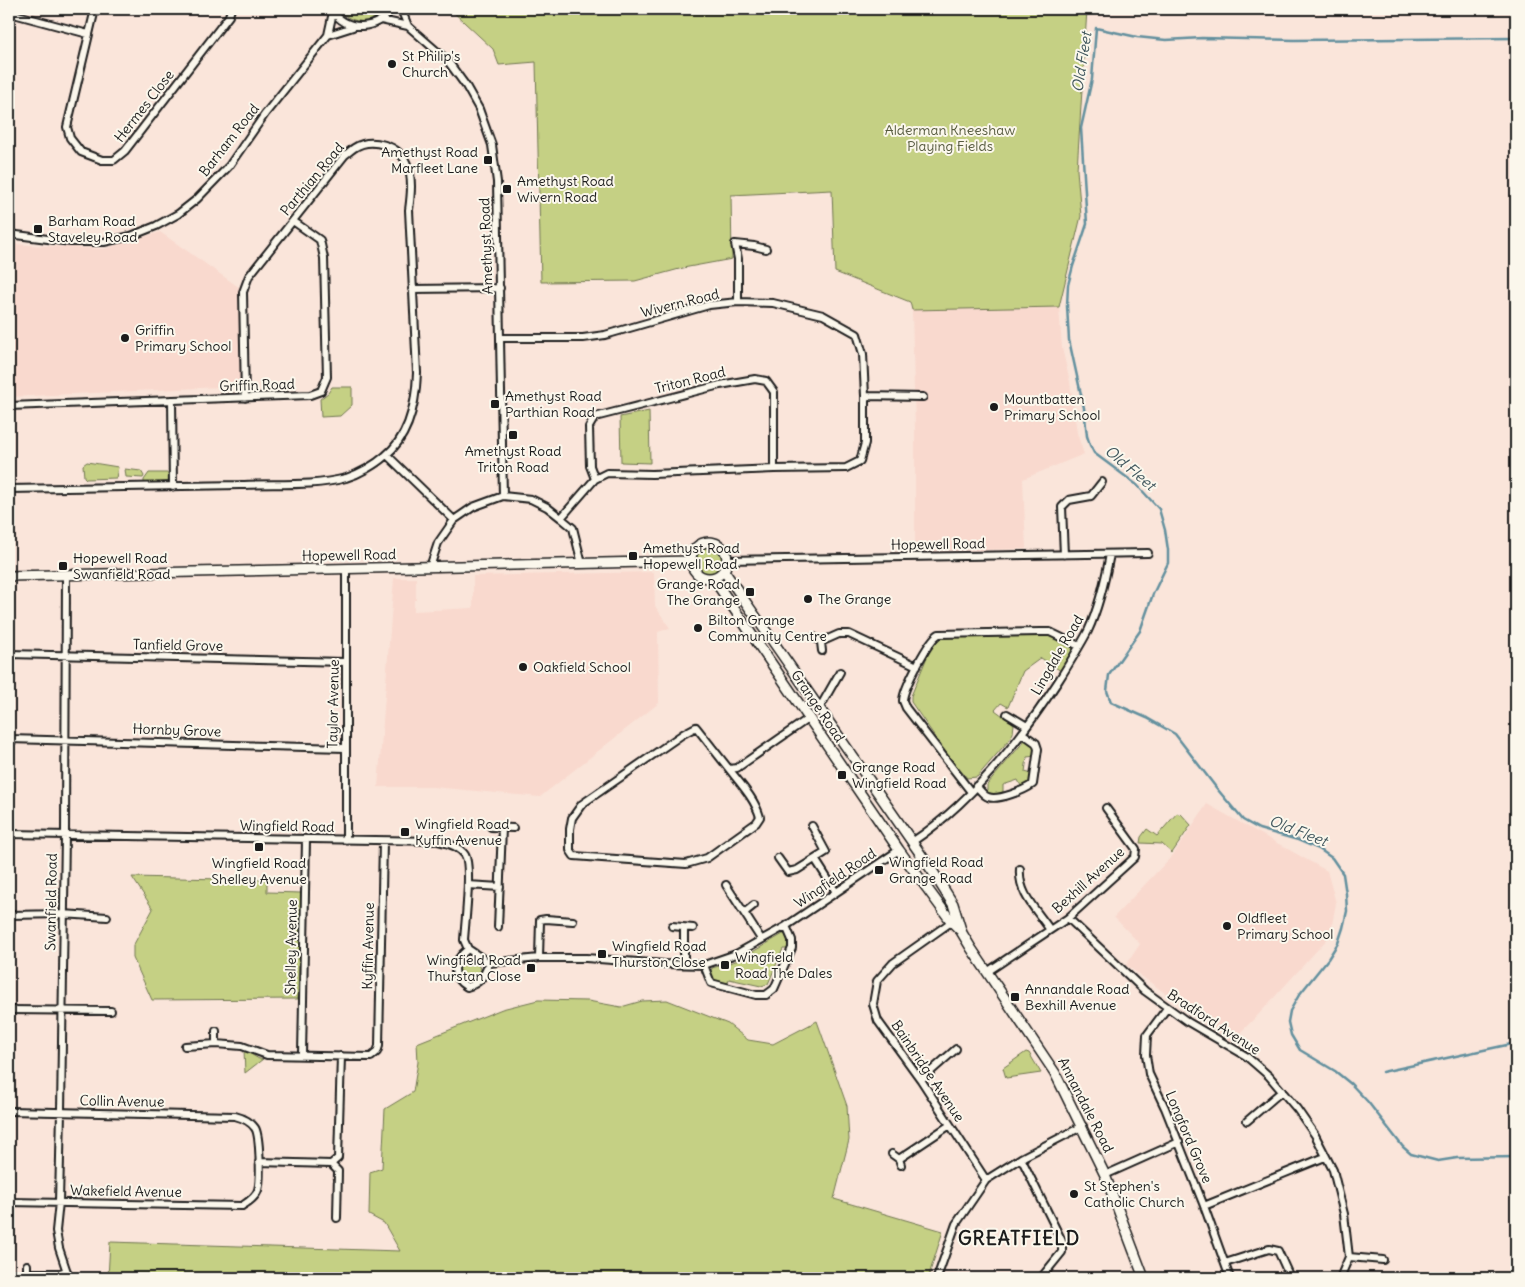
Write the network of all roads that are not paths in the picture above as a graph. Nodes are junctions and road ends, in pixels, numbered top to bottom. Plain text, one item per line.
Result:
1 (95, 9) edge
2 (231, 9) edge
3 (392, 9) edge
4 (402, 9) edge
5 (332, 11) edge
6 (10, 13) edge
7 (381, 20) junction
8 (408, 26) junction
9 (353, 27) junction
10 (88, 34) junction
11 (328, 35) junction
12 (293, 221) junction
13 (10, 235) edge
14 (766, 249) dead end
15 (500, 288) junction
16 (412, 289) junction
17 (738, 302) junction
18 (501, 338) junction
19 (866, 396) junction
20 (923, 397) dead end
21 (245, 398) junction
22 (172, 400) junction
23 (9, 406) edge
24 (387, 455) junction
25 (774, 469) junction
26 (595, 479) junction
27 (1102, 482) dead end
28 (172, 487) junction
29 (9, 489) edge
30 (502, 496) junction
31 (561, 518) junction
32 (454, 520) junction
33 (1148, 553) dead end
34 (1110, 554) junction
35 (1064, 555) junction
36 (728, 560) junction
37 (691, 561) junction
38 (582, 564) junction
39 (430, 567) junction
40 (346, 569) junction
41 (724, 571) junction
42 (66, 574) junction
43 (9, 576) edge
44 (714, 578) junction
45 (814, 637) dead end
46 (821, 642) junction
47 (1079, 646) junction
48 (822, 651) dead end
49 (9, 654) edge
50 (67, 655) junction
51 (346, 662) junction
52 (917, 666) junction
53 (840, 672) dead end
54 (819, 709) junction
55 (1007, 714) dead end
56 (809, 718) junction
57 (1027, 726) junction
58 (1022, 733) junction
59 (9, 739) edge
60 (66, 739) junction
61 (345, 748) junction
62 (729, 768) junction
63 (976, 786) junction
64 (971, 792) junction
65 (1106, 808) dead end
66 (812, 826) dead end
67 (490, 828) dead end
68 (502, 828) junction
69 (513, 828) dead end
70 (9, 834) edge
71 (65, 835) junction
72 (306, 839) junction
73 (346, 840) junction
74 (383, 841) junction
75 (912, 842) junction
76 (899, 850) junction
77 (778, 858) dead end
78 (815, 860) junction
79 (1020, 870) dead end
80 (468, 885) junction
81 (726, 885) dead end
82 (500, 887) junction
83 (836, 892) junction
84 (754, 905) dead end
85 (744, 913) junction
86 (63, 914) junction
87 (9, 915) edge
88 (107, 916) dead end
89 (1068, 918) junction
90 (954, 920) junction
91 (573, 921) dead end
92 (498, 926) dead end
93 (672, 926) dead end
94 (786, 926) junction
95 (684, 928) junction
96 (693, 928) dead end
97 (1050, 930) junction
98 (761, 940) junction
99 (468, 949) junction
100 (539, 958) junction
101 (488, 963) junction
102 (684, 964) junction
103 (704, 965) junction
104 (987, 972) junction
105 (1167, 1008) junction
106 (9, 1010) edge
107 (62, 1010) junction
108 (111, 1011) dead end
109 (216, 1031) dead end
110 (216, 1044) junction
111 (185, 1046) dead end
112 (956, 1050) dead end
113 (302, 1055) junction
114 (341, 1056) junction
115 (921, 1080) junction
116 (1282, 1091) junction
117 (9, 1111) edge
118 (61, 1112) junction
119 (1248, 1121) dead end
120 (950, 1125) junction
121 (1083, 1126) junction
122 (1179, 1142) junction
123 (892, 1154) dead end
124 (1325, 1157) junction
125 (1021, 1158) junction
126 (259, 1162) junction
127 (331, 1164) junction
128 (1105, 1174) junction
129 (986, 1180) junction
130 (9, 1202) edge
131 (58, 1202) junction
132 (1204, 1206) junction
133 (337, 1218) dead end
134 (1349, 1257) junction
135 (1382, 1260) dead end
136 (1226, 1263) junction
137 (27, 1265) dead end
138 (1288, 1273) dead end
139 (68, 1275) edge
140 (27, 1276) edge
141 (938, 1278) edge
142 (1041, 1278) edge
143 (1144, 1278) edge
144 (1230, 1278) edge
145 (1340, 1278) edge

1 - 10 street, Hermes Close
2 - 10 street, Hermes Close
3 - 7 street
4 - 8 street, Amethyst Road
5 - 9 street
5 - 11 street, Barham Road
6 - 10 street
7 - 8 street, Amethyst Road
7 - 9 street
8 - 15 street, Amethyst Road
9 - 11 street
11 - 13 street, Barham Road
12 - 16 street, Parthian Road
12 - 21 street, Parthian Road
12 - 21 street, Griffin Road
14 - 17 street
15 - 16 street
15 - 18 street, Amethyst Road
16 - 24 street, Parthian Road
17 - 18 street, Wivern Road
17 - 19 street, Wivern Road
18 - 30 street, Amethyst Road
19 - 20 street
19 - 25 street, Wivern Road
21 - 22 street, Griffin Road
22 - 23 street, Griffin Road
22 - 28 street
24 - 28 street, Parthian Road
24 - 32 street
25 - 26 street, Wivern Road
25 - 26 street, Triton Road
26 - 31 street
27 - 35 street
28 - 29 street, Parthian Road
30 - 31 street
30 - 32 street
31 - 38 street
32 - 39 street
33 - 34 street, Hopewell Road
34 - 35 street, Hopewell Road
34 - 47 street, Lingdale Road
35 - 36 street, Hopewell Road
36 - 37 street
36 - 41 street
37 - 38 street, Hopewell Road
37 - 44 street
38 - 39 street, Hopewell Road
39 - 40 street, Hopewell Road
40 - 42 street, Hopewell Road
40 - 51 street, Taylor Avenue
41 - 44 street
41 - 54 street, Grange Road
42 - 43 street, Hopewell Road
42 - 50 street, Swanfield Road
44 - 56 street, Grange Road
45 - 46 street
46 - 48 street
46 - 52 street
47 - 52 street
47 - 57 street, Lingdale Road
49 - 50 street, Tanfield Grove
50 - 51 street, Tanfield Grove
50 - 60 street, Swanfield Road
51 - 61 street, Taylor Avenue
52 - 64 street
53 - 54 street, Grange Road
54 - 56 street
54 - 75 street, Grange Road
55 - 57 street
56 - 62 street
56 - 76 street, Grange Road
57 - 58 street, Lingdale Road
58 - 63 street, Lingdale Road
58 - 63 street
59 - 60 street, Hornby Grove
60 - 61 street, Hornby Grove
60 - 71 street, Swanfield Road
61 - 73 street, Taylor Avenue
62 - 62 street
63 - 64 street, Lingdale Road
64 - 75 street, Lingdale Road
65 - 89 street, Bexhill Avenue
66 - 78 street
67 - 68 street
68 - 69 street
68 - 82 street
70 - 71 street, Wingfield Road
71 - 72 street, Wingfield Road
71 - 86 street, Swanfield Road
72 - 73 street, Wingfield Road
72 - 113 street, Shelley Avenue
73 - 74 street, Wingfield Road
74 - 80 street, Wingfield Road
74 - 114 street, Kyffin Avenue
75 - 90 street, Annandale Road
76 - 83 street, Wingfield Road
76 - 90 street, Annandale Road
77 - 78 street
78 - 83 street
79 - 97 street
80 - 82 street
80 - 99 street, Wingfield Road
81 - 85 street
82 - 92 street
83 - 94 street, Wingfield Road
84 - 85 street
85 - 98 street
86 - 87 street
86 - 88 street
86 - 107 street, Swanfield Road
89 - 97 street, Bexhill Avenue
89 - 105 street, Bradford Avenue
90 - 104 street, Annandale Road
90 - 115 street, Bainbridge Avenue
91 - 100 street
93 - 95 street
94 - 98 street, Wingfield Road
94 - 103 street
95 - 96 street
95 - 102 street
97 - 104 street, Bexhill Avenue
98 - 103 street, Wingfield Road
99 - 101 street
99 - 101 street
100 - 101 street, Wingfield Road
100 - 102 street, Wingfield Road
102 - 103 street, Wingfield Road
104 - 121 street, Annandale Road
105 - 116 street, Bradford Avenue
105 - 122 street, Longford Grove
106 - 107 street
107 - 108 street
107 - 118 street, Swanfield Road
109 - 110 street
110 - 111 street
110 - 113 street
112 - 115 street
113 - 114 street
114 - 127 street
115 - 120 street, Bainbridge Avenue
116 - 119 street
116 - 124 street, Bradford Avenue
117 - 118 street, Collin Avenue
118 - 126 street, Collin Avenue
118 - 131 street, Swanfield Road
120 - 123 street
120 - 129 street, Bainbridge Avenue
121 - 125 street
121 - 128 street, Annandale Road
122 - 128 street
122 - 132 street, Longford Grove
124 - 132 street
124 - 134 street, Bradford Avenue
125 - 129 street
125 - 142 street
126 - 127 street
126 - 131 street, Wakefield Avenue
127 - 133 street
128 - 143 street, Annandale Road
129 - 141 street
130 - 131 street, Wakefield Avenue
131 - 139 street, Swanfield Road
132 - 136 street, Longford Grove
134 - 135 street
134 - 145 street, Bradford Avenue
136 - 138 street
136 - 144 street, Longford Grove
137 - 140 street
139 - 140 street

